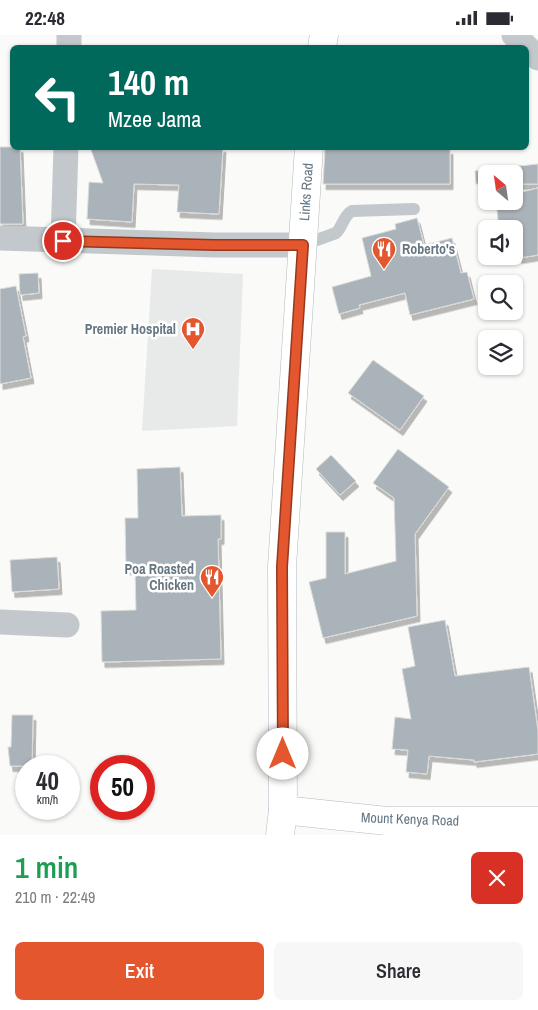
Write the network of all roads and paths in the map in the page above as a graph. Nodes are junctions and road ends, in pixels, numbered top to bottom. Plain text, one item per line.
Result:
1 (514, 35) edge
2 (524, 45) edge
3 (66, 150) edge
4 (310, 150) edge
5 (414, 209) dead end
6 (0, 238) edge
7 (63, 241) junction
8 (303, 245) junction
9 (0, 622) edge
10 (67, 625) dead end
11 (538, 821) edge
12 (282, 823) edge

1 - 2 street
3 - 7 street
4 - 8 main road, Links Road
5 - 8 lane
6 - 7 street
7 - 8 street
8 - 12 main road, Links Road
9 - 10 street
11 - 12 main road, Mount Kenya Road

